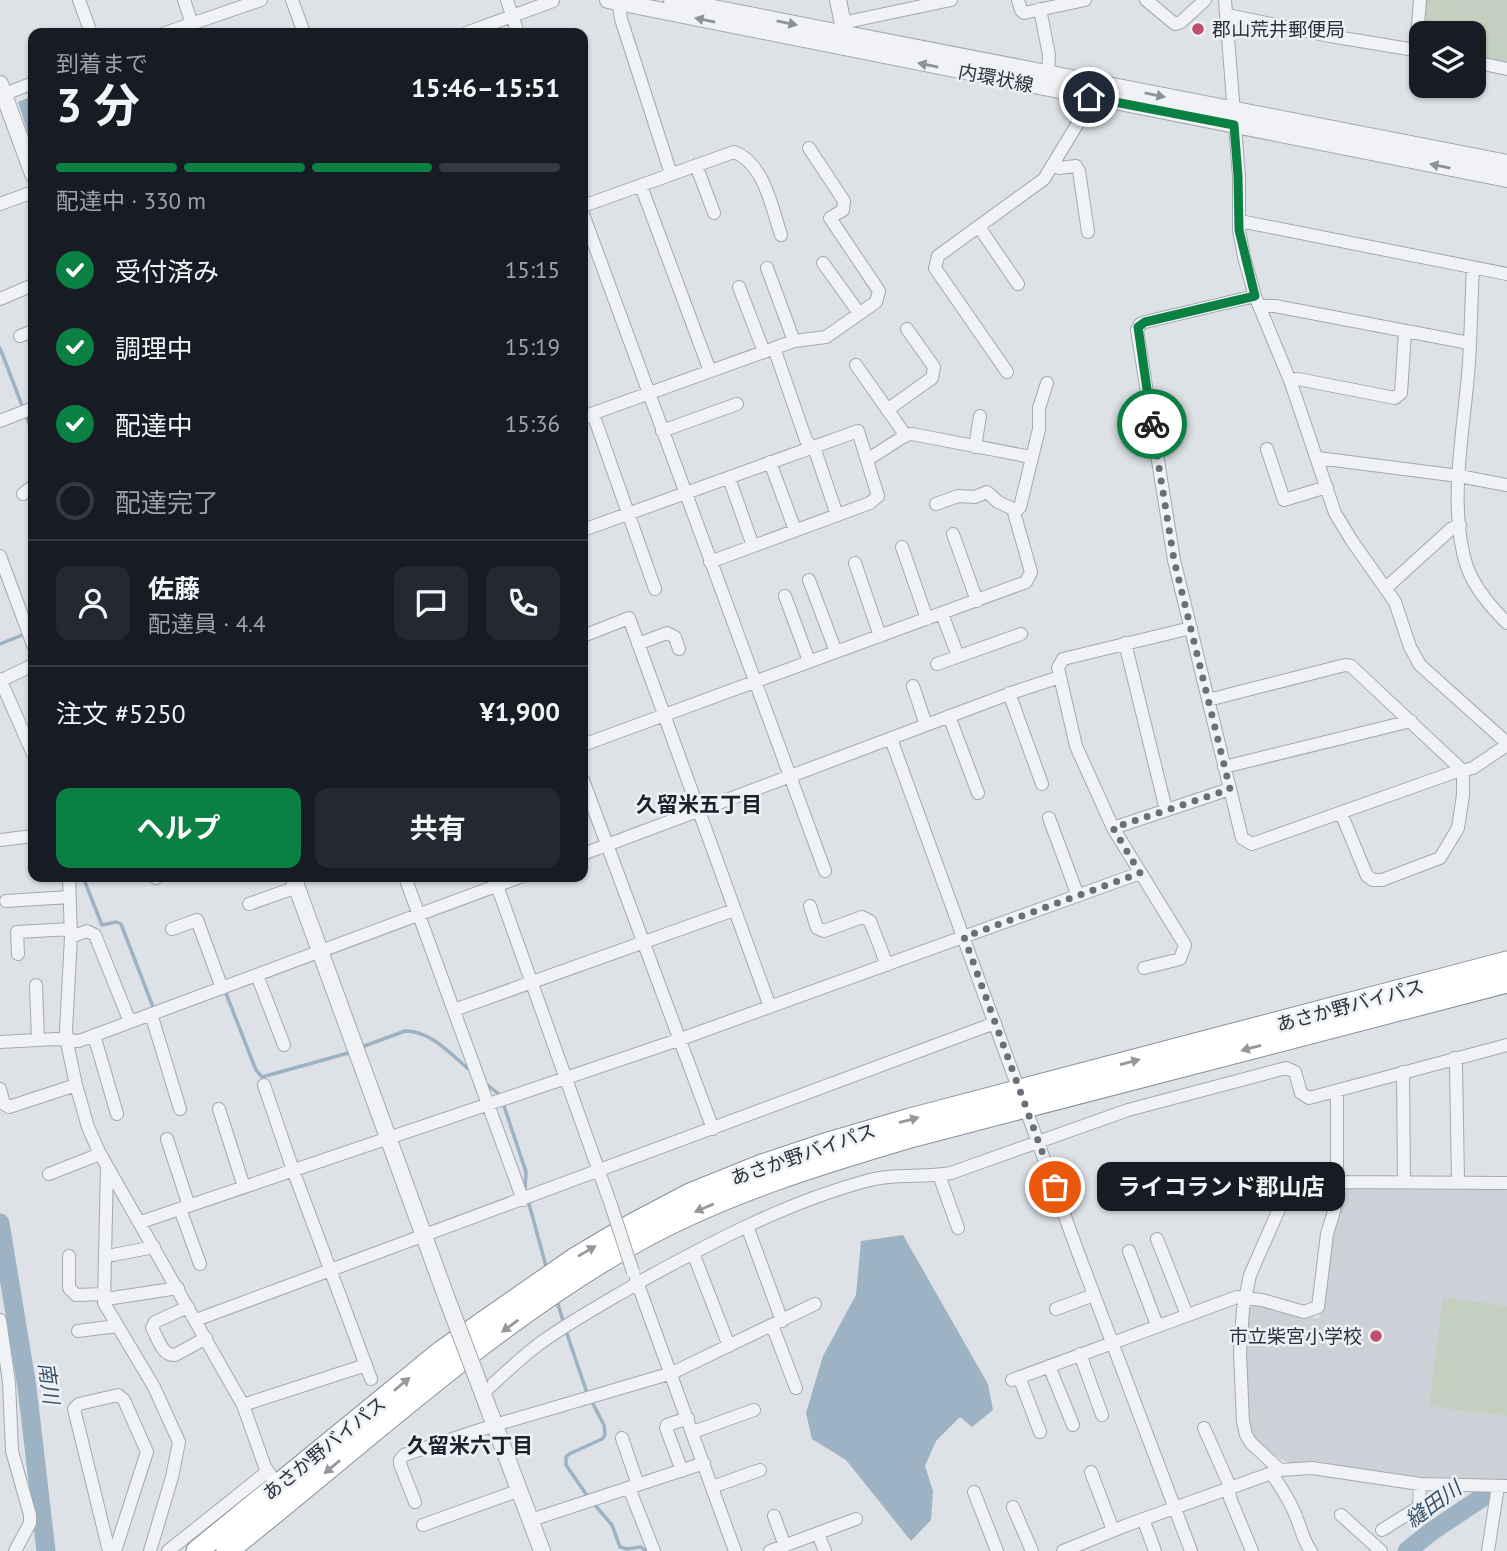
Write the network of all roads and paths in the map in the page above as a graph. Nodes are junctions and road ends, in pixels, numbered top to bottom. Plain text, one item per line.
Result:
1 (79, 0) edge
2 (184, 0) edge
3 (261, 0) edge
4 (292, 0) edge
5 (507, 0) edge
6 (672, 0) edge
7 (838, 0) edge
8 (951, 0) edge
9 (1018, 0) edge
10 (1146, 0) edge
11 (1205, 0) edge
12 (1225, 0) edge
13 (1420, 0) edge
14 (553, 1) edge
15 (614, 1) edge
16 (1079, 1) edge
17 (1040, 9) junction
18 (1227, 15) junction
19 (513, 17) junction
20 (1419, 21) edge
21 (192, 24) junction
22 (90, 28) edge
23 (180, 28) edge
24 (302, 28) edge
25 (481, 28) edge
26 (516, 28) edge
27 (844, 28) junction
28 (1409, 49) edge
29 (1486, 65) edge
30 (1507, 69) edge
31 (1048, 74) junction
32 (28, 84) edge
33 (1090, 90) junction
34 (1, 91) edge
35 (1234, 117) junction
36 (809, 148) dead end
37 (28, 161) edge
38 (1507, 163) edge
39 (696, 164) junction
40 (1053, 165) junction
41 (671, 174) junction
42 (1507, 179) edge
43 (641, 186) junction
44 (28, 194) edge
45 (0, 204) edge
46 (588, 204) edge
47 (714, 214) dead end
48 (1240, 221) junction
49 (588, 228) edge
50 (979, 228) junction
51 (1088, 232) dead end
52 (781, 235) dead end
53 (823, 263) dead end
54 (767, 268) dead end
55 (1473, 268) junction
56 (1507, 275) edge
57 (1018, 284) dead end
58 (28, 287) edge
59 (739, 287) dead end
60 (0, 299) edge
61 (1257, 301) junction
62 (859, 313) junction
63 (907, 329) dead end
64 (1405, 332) junction
65 (28, 333) edge
66 (20, 336) dead end
67 (794, 341) junction
68 (1469, 343) junction
69 (769, 350) junction
70 (856, 365) dead end
71 (710, 371) junction
72 (1007, 372) dead end
73 (1290, 380) junction
74 (1047, 383) dead end
75 (648, 393) junction
76 (737, 404) dead end
77 (28, 410) edge
78 (887, 410) junction
79 (588, 413) edge
80 (980, 416) dead end
81 (588, 419) edge
82 (0, 421) edge
83 (662, 431) junction
84 (905, 436) junction
85 (811, 447) junction
86 (975, 447) junction
87 (1267, 449) dead end
88 (1031, 457) junction
89 (1318, 458) junction
90 (867, 460) junction
91 (770, 462) junction
92 (1459, 476) junction
93 (729, 478) junction
94 (1507, 485) edge
95 (1327, 487) junction
96 (685, 492) junction
97 (936, 504) dead end
98 (1014, 512) junction
99 (628, 514) junction
100 (836, 515) junction
101 (1460, 525) junction
102 (588, 528) edge
103 (795, 530) junction
104 (953, 534) dead end
105 (754, 545) junction
106 (902, 547) dead end
107 (0, 556) edge
108 (710, 562) junction
109 (855, 563) dead end
110 (809, 580) dead end
111 (1387, 587) junction
112 (655, 589) dead end
113 (785, 596) dead end
114 (976, 601) junction
115 (942, 614) junction
116 (927, 619) junction
117 (1507, 623) edge
118 (1191, 628) junction
119 (28, 632) edge
120 (588, 634) edge
121 (1021, 634) dead end
122 (880, 636) junction
123 (1125, 643) junction
124 (638, 644) junction
125 (679, 649) dead end
126 (836, 652) junction
127 (958, 656) junction
128 (808, 661) junction
129 (937, 664) dead end
130 (28, 667) edge
131 (1060, 677) junction
132 (3, 678) edge
133 (754, 681) junction
134 (913, 686) dead end
135 (1009, 694) junction
136 (1208, 700) junction
137 (663, 715) junction
138 (949, 716) junction
139 (1412, 721) junction
140 (926, 725) junction
141 (28, 729) edge
142 (891, 739) junction
143 (588, 743) edge
144 (1507, 744) edge
145 (1224, 767) junction
146 (1463, 771) junction
147 (788, 777) junction
148 (1042, 784) dead end
149 (1230, 789) junction
150 (588, 793) edge
151 (978, 793) dead end
152 (698, 810) junction
153 (1166, 810) junction
154 (1341, 813) junction
155 (1049, 818) dead end
156 (1113, 828) junction
157 (28, 837) edge
158 (0, 840) edge
159 (608, 844) junction
160 (588, 851) edge
161 (825, 871) dead end
162 (1140, 873) junction
163 (69, 882) edge
164 (295, 882) edge
165 (407, 882) edge
166 (493, 882) edge
167 (495, 882) edge
168 (1078, 896) junction
169 (70, 897) junction
170 (6, 901) dead end
171 (249, 904) dead end
172 (810, 906) dead end
173 (734, 910) junction
174 (419, 915) junction
175 (172, 929) dead end
176 (71, 933) junction
177 (964, 937) junction
178 (644, 943) junction
179 (321, 952) junction
180 (18, 954) dead end
181 (1507, 962) edge
182 (887, 965) junction
183 (1144, 968) dead end
184 (257, 975) junction
185 (531, 982) junction
186 (1507, 982) edge
187 (36, 985) dead end
188 (222, 988) junction
189 (770, 1007) junction
190 (454, 1010) junction
191 (151, 1014) junction
192 (130, 1022) junction
193 (995, 1023) junction
194 (94, 1035) junction
195 (38, 1040) junction
196 (67, 1040) junction
197 (678, 1040) junction
198 (0, 1042) edge
199 (284, 1045) dead end
200 (1507, 1045) edge
201 (1454, 1058) junction
202 (1403, 1072) junction
203 (565, 1079) junction
204 (76, 1085) junction
205 (264, 1085) dead end
206 (0, 1088) edge
207 (1337, 1091) junction
208 (1023, 1099) junction
209 (489, 1105) junction
210 (180, 1109) dead end
211 (219, 1109) dead end
212 (117, 1114) dead end
213 (713, 1129) junction
214 (388, 1136) junction
215 (167, 1139) dead end
216 (1039, 1141) junction
217 (100, 1154) junction
218 (107, 1167) junction
219 (293, 1170) junction
220 (599, 1172) junction
221 (49, 1174) dead end
222 (939, 1175) junction
223 (1337, 1182) junction
224 (1404, 1182) junction
225 (1458, 1182) junction
226 (1507, 1183) edge
227 (244, 1186) junction
228 (1287, 1191) dead end
229 (523, 1200) junction
230 (184, 1208) junction
231 (141, 1223) junction
232 (747, 1226) junction
233 (958, 1228) dead end
234 (424, 1236) junction
235 (1157, 1239) dead end
236 (155, 1247) junction
237 (1129, 1251) dead end
238 (693, 1252) junction
239 (113, 1255) dead end
240 (69, 1256) dead end
241 (200, 1264) dead end
242 (332, 1270) junction
243 (636, 1278) junction
244 (178, 1288) junction
245 (1094, 1295) junction
246 (108, 1296) junction
247 (1245, 1297) junction
248 (815, 1304) dead end
249 (188, 1307) junction
250 (1056, 1309) dead end
251 (1186, 1315) junction
252 (0, 1320) edge
253 (196, 1320) junction
254 (777, 1323) junction
255 (1157, 1325) junction
256 (117, 1326) junction
257 (78, 1331) dead end
258 (206, 1338) junction
259 (1112, 1342) junction
260 (729, 1346) junction
261 (1080, 1354) junction
262 (3, 1363) edge
263 (366, 1365) junction
264 (1049, 1366) junction
265 (672, 1373) junction
266 (371, 1380) dead end
267 (796, 1388) dead end
268 (481, 1389) junction
269 (243, 1405) junction
270 (754, 1410) dead end
271 (1102, 1415) dead end
272 (688, 1418) junction
273 (5, 1420) edge
274 (495, 1425) junction
275 (1073, 1425) dead end
276 (1204, 1428) dead end
277 (693, 1432) junction
278 (1040, 1432) dead end
279 (622, 1438) dead end
280 (704, 1464) junction
281 (760, 1470) dead end
282 (682, 1471) junction
283 (1275, 1471) junction
284 (1091, 1472) dead end
285 (273, 1478) junction
286 (1420, 1484) junction
287 (1502, 1486) edge
288 (633, 1487) junction
289 (712, 1487) junction
290 (1229, 1487) junction
291 (520, 1490) junction
292 (974, 1492) dead end
293 (415, 1502) dead end
294 (1013, 1507) dead end
295 (1173, 1508) junction
296 (1341, 1515) dead end
297 (774, 1516) dead end
298 (856, 1519) dead end
299 (1143, 1519) junction
300 (531, 1520) junction
301 (423, 1525) dead end
302 (1113, 1530) junction
303 (1382, 1530) dead end
304 (817, 1534) junction
305 (785, 1546) junction
306 (1079, 1548) edge
307 (15, 1551) edge
308 (109, 1551) edge
309 (115, 1551) edge
310 (150, 1551) edge
311 (168, 1551) edge
312 (197, 1551) edge
313 (227, 1551) edge
314 (542, 1551) edge
315 (654, 1551) edge
316 (735, 1551) edge
317 (770, 1551) edge
318 (825, 1551) edge
319 (997, 1551) edge
320 (1032, 1551) edge
321 (1063, 1551) edge
322 (1156, 1551) edge
323 (1191, 1551) edge
324 (1252, 1551) edge
325 (1311, 1551) edge
326 (1381, 1551) edge
327 (1488, 1551) edge

1 - 22 street
2 - 21 street
3 - 21 street
4 - 24 street
5 - 19 street
6 -> 27 street, 内環状線
7 - 27 street
8 - 27 street
9 - 17 street
10 - 11 street
12 - 18 street
13 - 20 street
14 - 19 street
33 -> 15 street, 内環状線
15 - 41 street
16 - 17 street
17 - 31 street
18 - 28 street
18 - 35 street
19 - 25 street
19 - 26 street
21 - 23 street
27 - 31 street, 内環状線
29 - 30 street
31 - 33 street, 内環状線
32 - 34 street
33 - 35 street, 内環状線
33 - 40 street
34 - 37 street
35 - 38 street, 内環状線
42 -> 35 street, 内環状線
35 - 48 street
36 - 62 street
39 - 41 street
39 - 47 street
39 - 52 street
40 - 50 street
40 - 51 street
41 - 43 street
43 - 46 street
43 - 71 street
44 - 45 street
48 - 55 street
48 - 61 street
49 - 75 street
50 - 57 street
50 - 72 street
53 - 62 street
54 - 67 street
55 - 56 street
55 - 68 street
58 - 60 street
59 - 69 street
61 - 64 street
61 - 73 street
61 - 118 street
62 - 67 street
63 - 78 street
64 - 68 street
64 - 73 street
65 - 66 street
67 - 69 street
68 - 92 street
69 - 71 street
69 - 85 street
70 - 78 street
71 - 75 street
73 - 89 street
74 - 88 street
75 - 79 street
75 - 83 street
76 - 83 street
77 - 82 street
78 - 84 street
80 - 86 street
81 - 99 street
83 - 96 street
84 - 86 street
84 - 90 street
85 - 90 street
85 - 91 street
85 - 100 street
86 - 88 street
87 - 95 street
88 - 98 street
89 - 92 street
89 - 95 street
90 - 100 street
91 - 93 street
91 - 103 street
92 - 94 street
92 - 101 street
93 - 96 street
93 - 105 street
95 - 111 street
96 - 99 street
96 - 108 street
97 - 98 street
98 - 114 street
99 - 102 street
99 - 112 street
100 - 103 street
101 - 111 street
101 - 117 street
103 - 105 street
104 - 114 street
105 - 108 street
106 - 116 street
107 - 119 street
108 - 133 street
109 - 122 street
110 - 126 street
111 - 144 street
113 - 128 street
114 - 115 street
115 - 116 street
115 - 127 street
116 - 122 street
118 - 123 street
118 - 136 street
120 - 124 street
121 - 127 street
122 - 126 street
123 - 131 street
123 - 153 street
124 - 125 street
124 - 137 street
126 - 128 street
127 - 129 street
128 - 133 street
130 - 132 street
131 - 135 street
131 - 156 street
132 - 141 street
133 - 137 street
133 - 147 street
134 - 140 street
135 - 138 street
135 - 148 street
136 - 139 street
136 - 145 street
137 - 143 street
137 - 152 street
138 - 140 street
138 - 151 street
139 - 145 street
139 - 146 street
140 - 142 street
142 - 147 street
142 - 177 street
144 - 146 street
145 - 149 street
146 - 154 street
146 - 154 street
147 - 152 street
147 - 161 street
149 - 153 street
149 - 154 street
150 - 159 street
152 - 159 street
152 - 173 street
153 - 156 street
155 - 168 street
156 - 162 street
157 - 158 street
159 - 160 street
159 - 178 street
162 - 168 street
162 - 183 street
163 - 169 street
164 - 171 street
164 - 179 street
165 - 174 street
166 - 174 street
167 - 185 street
168 - 177 street
169 - 170 street
169 - 176 street
172 - 182 street
173 - 178 street
173 - 189 street
174 - 179 street
174 - 190 street
175 - 188 street
176 - 180 street
176 - 192 street
176 - 196 street
177 - 182 street
177 - 193 street
178 - 185 street
178 - 197 street
179 - 184 street
179 - 214 street
208 -> 181 highway, あさか野バイパス
182 - 189 street
184 - 188 street
184 - 199 street
185 - 190 street
185 - 203 street
186 -> 208 highway, あさか野バイパス
187 - 195 street
188 - 191 street
189 - 197 street
190 - 209 street
191 - 192 street
191 - 210 street
192 - 194 street
193 - 208 street
193 - 213 street
194 - 196 street
194 - 212 street
195 - 196 street
195 - 198 street
196 - 204 street
197 - 203 street
197 - 213 street
200 - 201 street
201 - 202 street
201 - 225 street
202 - 207 street
202 - 224 street
203 - 209 street
203 - 220 street
204 - 206 street
204 - 217 street
205 - 219 street
207 - 216 street
207 - 223 street
208 - 216 street
285 -> 208 highway, あさか野バイパス
208 -> 313 highway, あさか野バイパス
209 - 214 street
209 - 229 street
211 - 227 street
213 - 220 street
214 - 219 street
214 - 234 street
215 - 230 street
216 - 222 street
216 - 245 street
217 - 218 street
217 - 221 street
218 - 231 street
218 - 246 street
219 - 227 street
219 - 242 street
220 - 229 street
220 - 243 street, bridge
222 - 232 street
222 - 233 street
223 - 224 street
223 - 247 street
224 - 225 street
225 - 226 street
227 - 230 street
228 - 247 street
229 - 234 street
230 - 231 street
230 - 241 street
231 - 236 street
232 - 238 street
232 - 254 street
234 - 242 street
234 - 268 street, bridge
235 - 251 street
236 - 239 street
236 - 244 street
237 - 255 street
238 - 243 street
238 - 260 street
240 - 246 street
242 - 253 street
242 - 263 street
243 - 265 street
243 - 268 street
244 - 246 street
244 - 249 street
245 - 250 street
245 - 259 street
246 - 256 street
247 - 251 street
247 - 283 street
248 - 254 street
249 - 253 street
249 - 258 street
251 - 255 street
252 - 262 street
253 - 258 street
254 - 260 street
254 - 267 street
255 - 259 street
256 - 257 street
256 - 310 street
258 - 269 street
259 - 261 street
259 - 295 street
260 - 265 street
261 - 264 street
261 - 271 street
262 - 273 street
263 - 266 street
263 - 269 street
264 - 275 street
264 - 278 street
265 - 272 street
265 - 274 street
268 - 274 street
269 - 285 street
270 - 277 street
272 - 277 street
272 - 282 street
273 - 307 street
274 - 291 street
274 - 293 street
276 - 290 street
277 - 280 street
279 - 288 street
280 - 282 street
280 - 289 street
281 - 289 street
282 - 288 street
283 - 286 street
283 - 290 street
283 - 325 street
284 - 302 street
285 - 311 street
285 - 312 highway, あさか野バイパス
286 - 287 street
286 - 303 street
287 - 327 street
288 - 300 street
288 - 315 street
289 - 316 street
290 - 295 street
290 - 324 street
291 - 300 street
291 - 301 street
292 - 319 street
294 - 320 street
295 - 299 street
295 - 323 street
296 - 326 street
297 - 305 street
298 - 304 street
299 - 302 street
299 - 322 street
300 - 314 street
302 - 306 street
304 - 305 street
304 - 318 street
305 - 317 street
306 - 321 street
308 - 309 street

